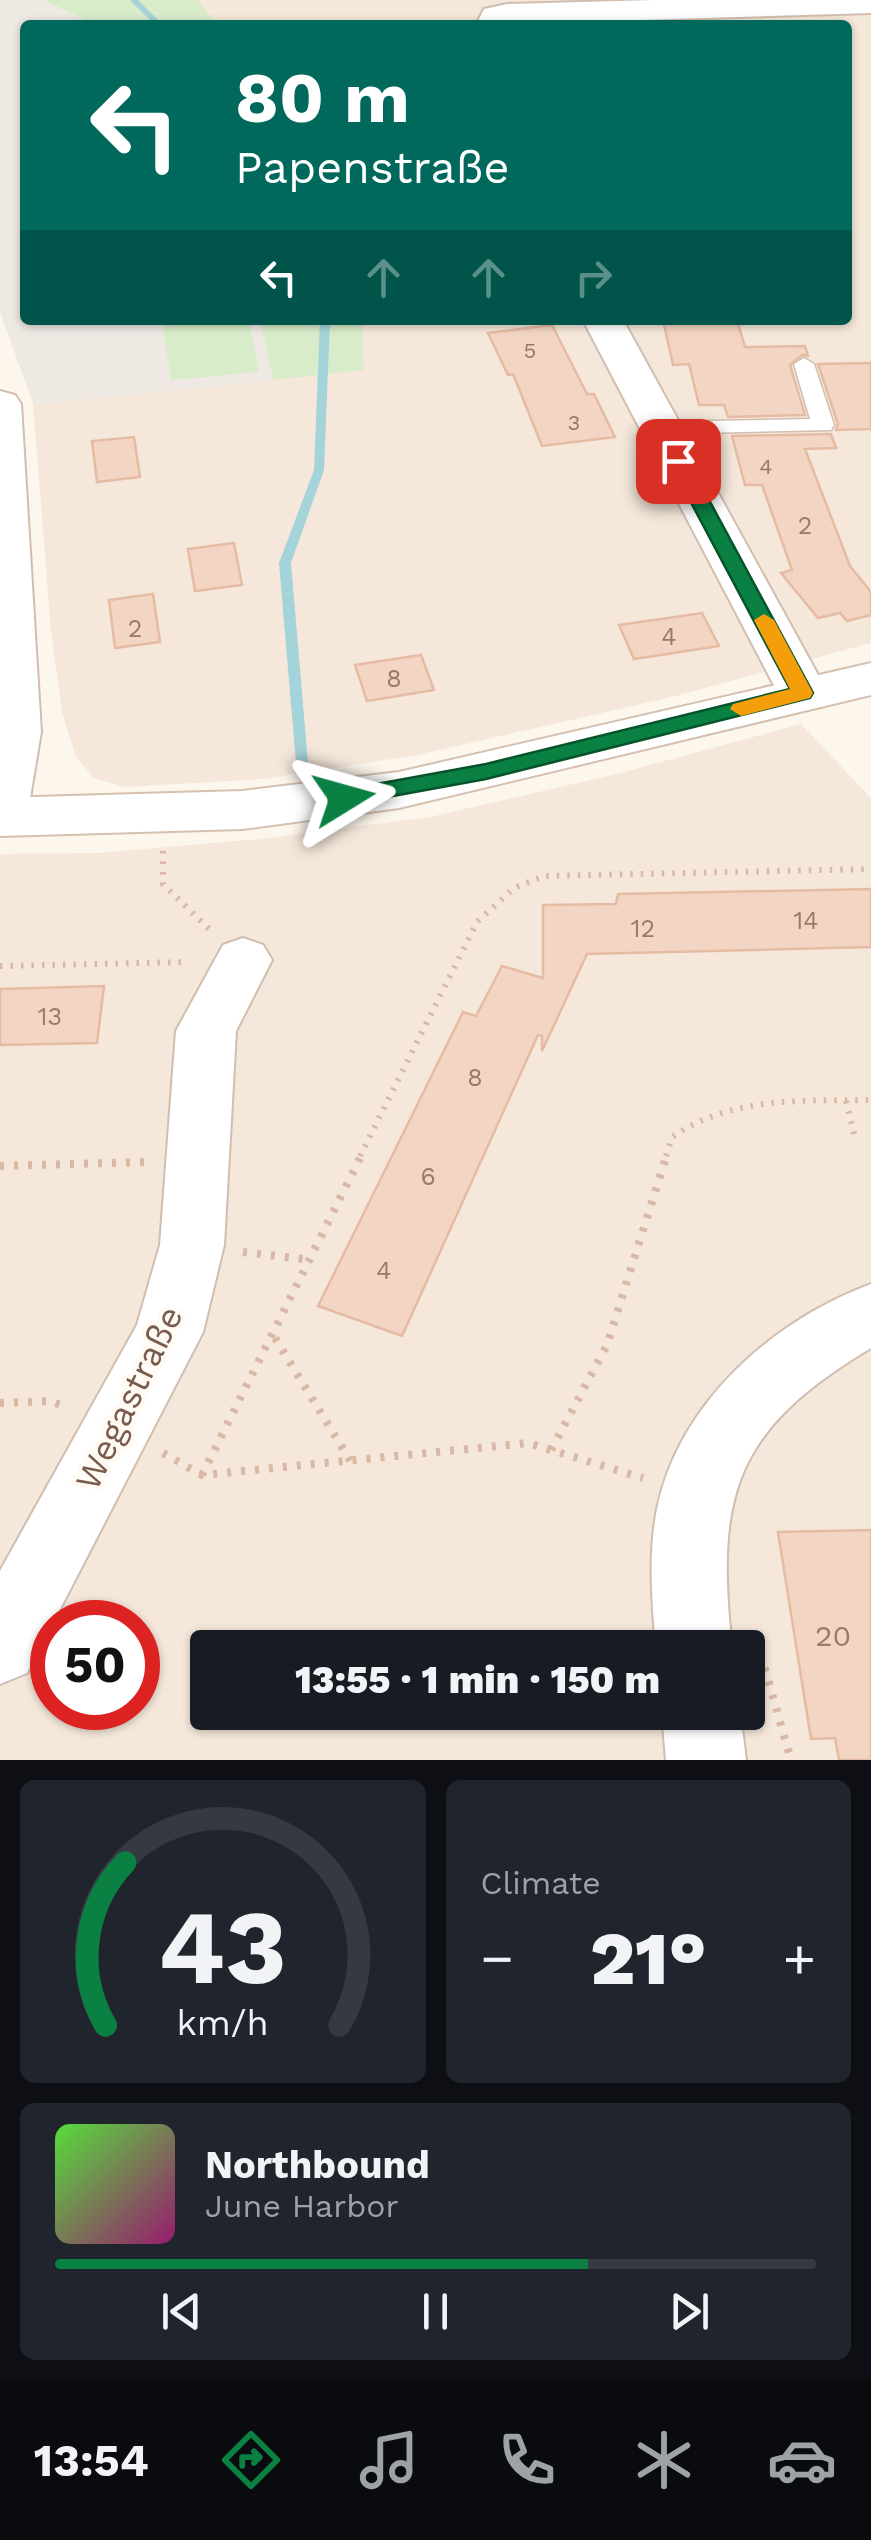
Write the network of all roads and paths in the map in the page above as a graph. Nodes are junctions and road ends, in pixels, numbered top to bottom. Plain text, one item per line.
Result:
1 (871, 4) edge
2 (494, 20) edge
3 (606, 325) edge
4 (804, 364) dead end
5 (0, 404) edge
6 (661, 428) junction
7 (4, 521) edge
8 (871, 679) edge
9 (803, 693) junction
10 (163, 814) junction
11 (0, 817) edge
12 (871, 869) edge
13 (243, 960) junction
14 (0, 966) edge
15 (871, 1100) edge
16 (846, 1101) junction
17 (855, 1137) dead end
18 (198, 1160) junction
19 (0, 1166) edge
20 (192, 1245) junction
21 (311, 1260) junction
22 (871, 1314) edge
23 (274, 1337) junction
24 (551, 1450) junction
25 (352, 1462) junction
26 (697, 1494) junction
27 (692, 1630) edge
28 (0, 1646) edge
29 (765, 1667) edge
30 (703, 1730) edge
31 (706, 1760) edge
32 (791, 1760) edge

1 - 2 street
3 - 6 street
4 - 6 lane
5 - 7 street
6 - 9 street
7 - 11 street
8 - 9 street
9 - 10 street
10 - 11 street
10 - 13 path
12 - 21 path
13 - 14 path
13 - 18 street, Wegastraße
15 - 16 path
16 - 17 path
16 - 24 path
18 - 19 path
18 - 20 street, Wegastraße
20 - 21 path
20 - 28 street, Wegastraße
21 - 23 path
22 - 26 street
23 - 25 path
23 - 25 path
24 - 25 path
24 - 26 path
26 - 27 street
29 - 32 path
30 - 31 street

